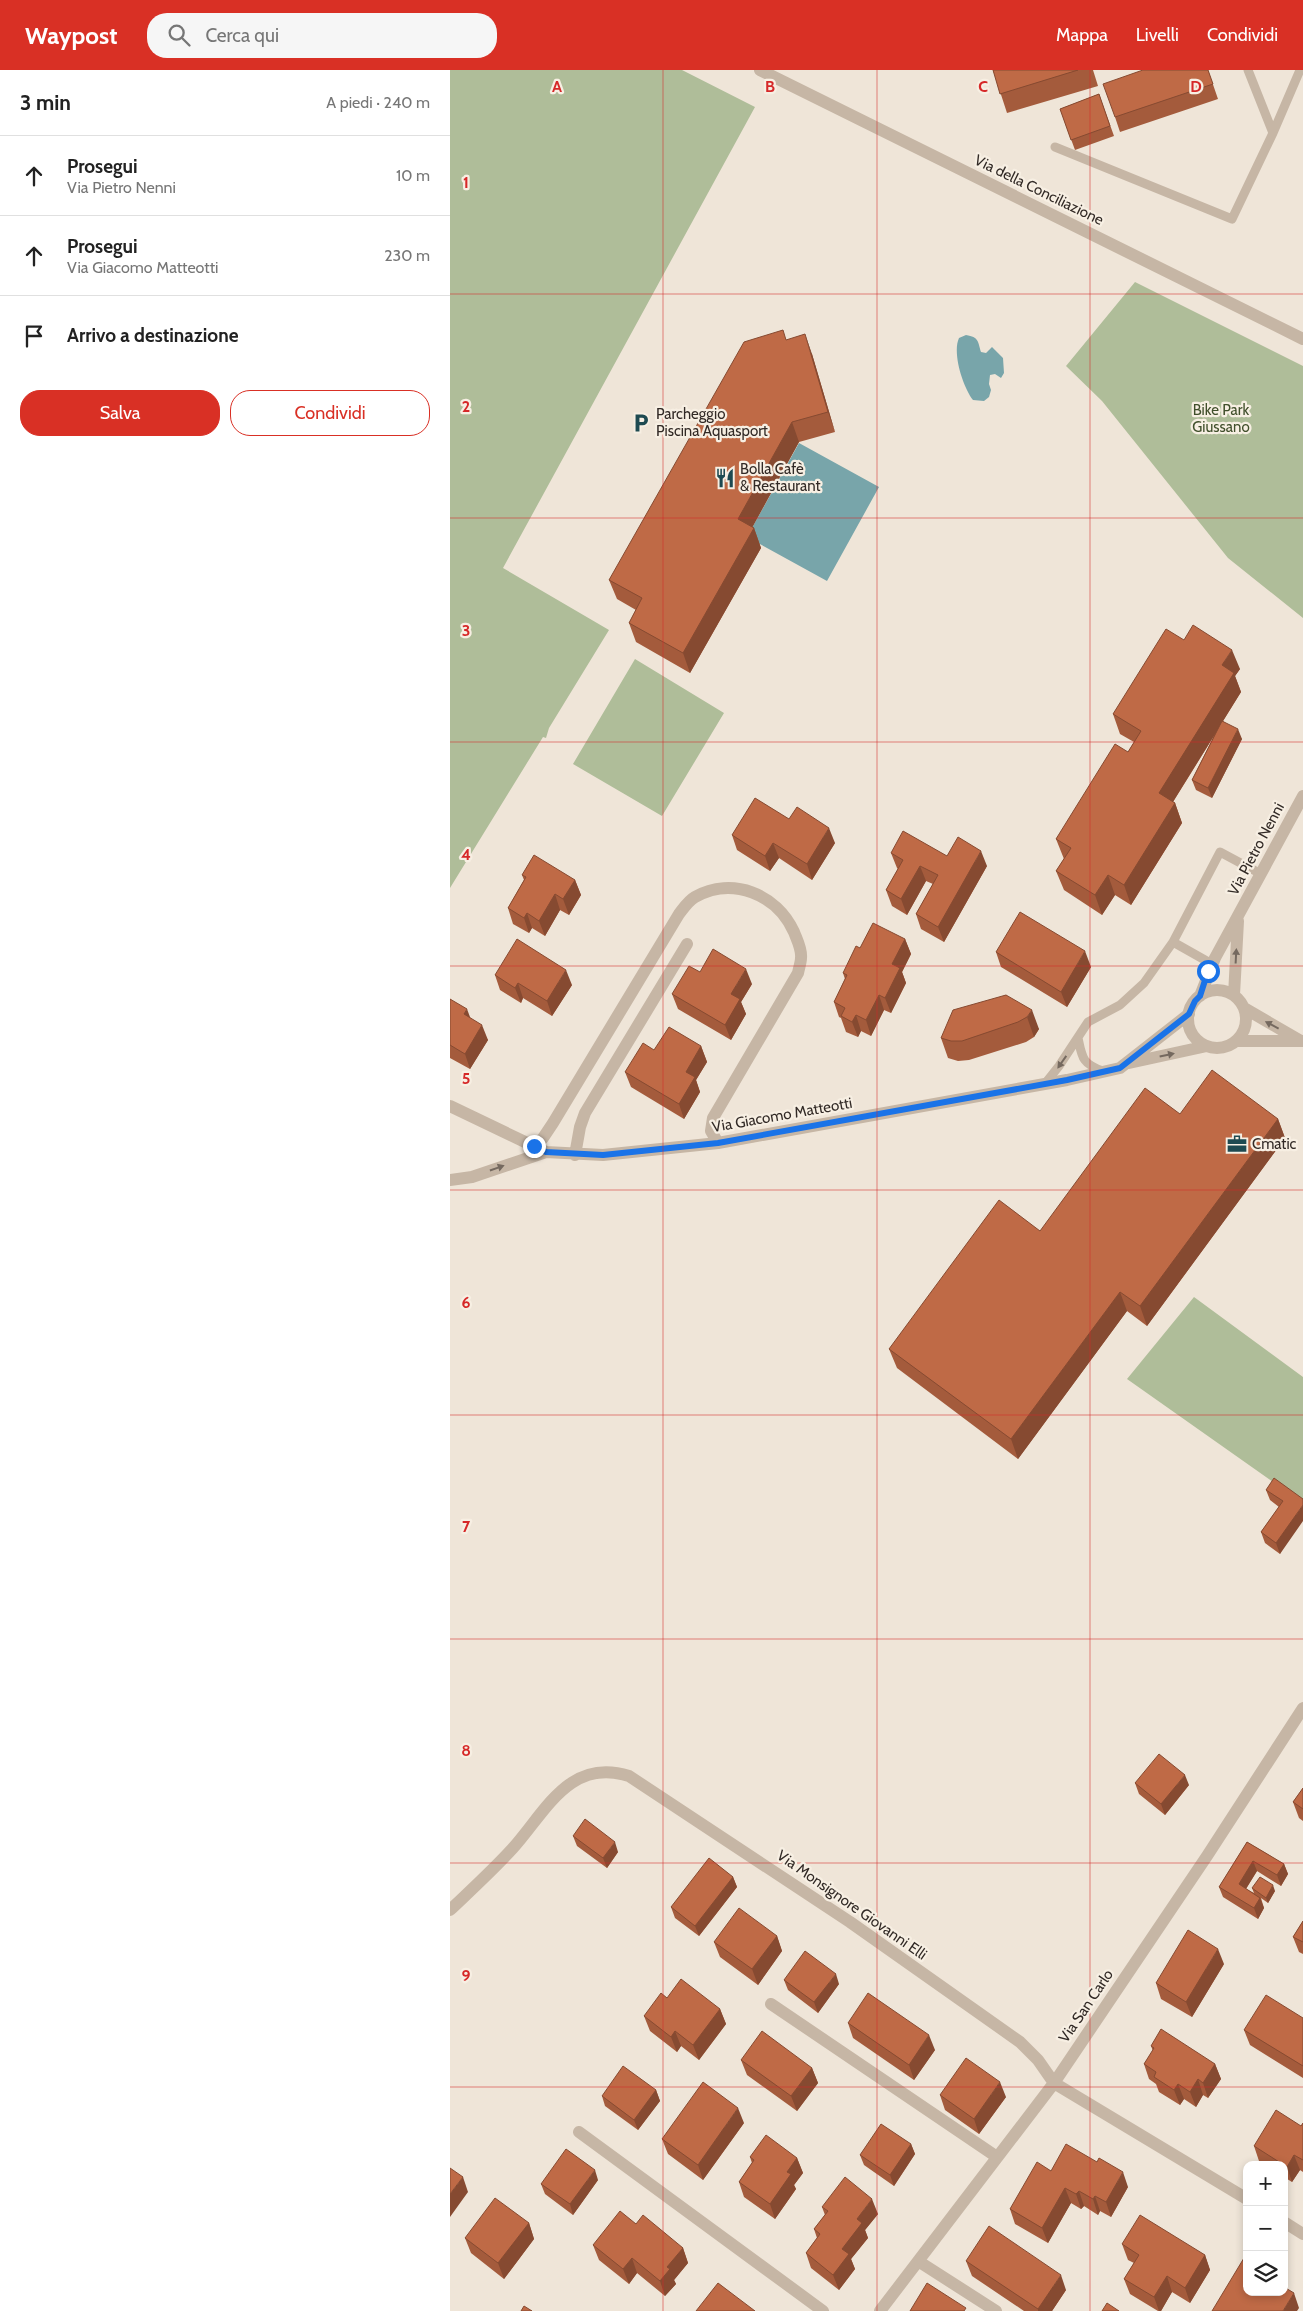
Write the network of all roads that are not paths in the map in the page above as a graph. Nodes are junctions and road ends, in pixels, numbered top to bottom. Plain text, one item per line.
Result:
1 (760, 70) edge
2 (1248, 70) edge
3 (1300, 70) edge
4 (1273, 133) junction
5 (1055, 147) dead end
6 (1303, 339) edge
7 (1303, 796) edge
8 (1261, 874) junction
9 (1238, 917) junction
10 (1173, 942) junction
11 (687, 944) dead end
12 (1212, 964) junction
13 (1234, 995) junction
14 (1200, 996) junction
15 (1244, 1008) junction
16 (1189, 1014) junction
17 (1078, 1038) junction
18 (1236, 1041) junction
19 (1302, 1041) edge
20 (1207, 1046) junction
21 (1126, 1064) junction
22 (1105, 1072) junction
23 (1044, 1085) junction
24 (450, 1106) edge
25 (718, 1143) junction
26 (534, 1146) junction
27 (546, 1152) junction
28 (575, 1155) junction
29 (450, 1180) edge
30 (1303, 1708) edge
31 (450, 1910) edge
32 (771, 2004) dead end
33 (1054, 2083) junction
34 (578, 2132) dead end
35 (997, 2157) junction
36 (1243, 2197) edge
37 (1288, 2225) edge
38 (1303, 2234) edge
39 (918, 2261) junction
40 (822, 2311) edge
41 (880, 2311) edge
42 (996, 2311) edge

1 - 6 street, Via della Conciliazione
2 - 4 lane
3 - 4 lane
4 - 5 lane
7 - 8 street, Via Pietro Nenni
8 - 9 street, Via Pietro Nenni
8 - 10 lane
9 - 12 street, Via Pietro Nenni
13 -> 9 street, Via Pietro Nenni
10 - 12 lane
10 - 17 lane
11 - 28 street
12 - 14 street, Via Pietro Nenni
13 - 14 street
13 - 15 street
14 - 16 street
15 - 18 street
19 -> 15 street
16 - 20 street
16 - 21 street, Via Giacomo Matteotti
17 - 22 lane
17 -> 23 lane
18 - 19 street
18 - 20 street
21 -> 20 street, Via Giacomo Matteotti
21 - 22 street, Via Giacomo Matteotti
22 - 23 street, Via Giacomo Matteotti
23 - 25 street, Via Giacomo Matteotti
24 - 26 street, Via Giacomo Matteotti
25 - 26 street
25 - 28 street, Via Giacomo Matteotti
26 - 27 street, Via Giacomo Matteotti
27 - 28 street, Via Giacomo Matteotti
29 -> 27 street
30 - 33 street, Via San Carlo
31 - 33 street, Via Monsignore Giovanni Elli
32 - 35 street
33 - 35 street, Via San Carlo
33 - 36 street, Via Monsignore Giovanni Elli
34 - 40 street
35 - 39 street, Via San Carlo
37 - 38 street
39 - 41 street, Via San Carlo
39 - 42 street

